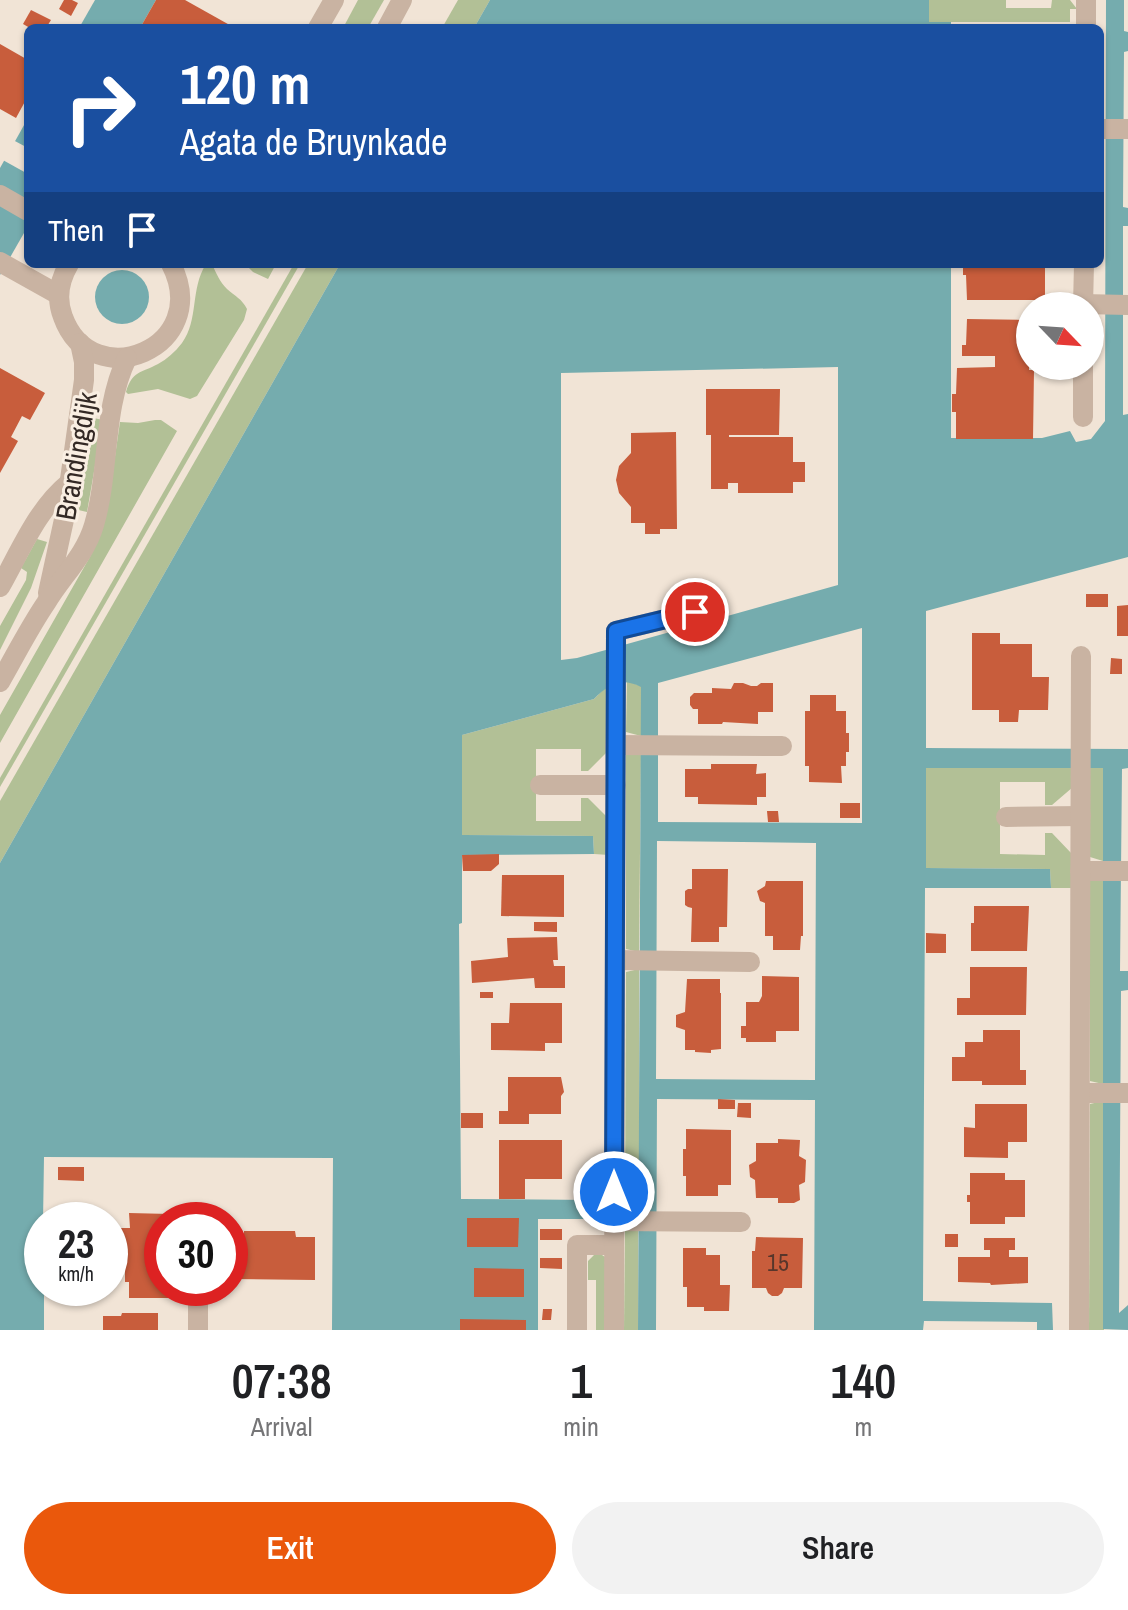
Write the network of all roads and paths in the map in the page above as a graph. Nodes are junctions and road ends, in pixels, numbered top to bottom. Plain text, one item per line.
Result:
1 (334, 0) edge
2 (402, 0) edge
3 (1086, 0) edge
4 (320, 24) edge
5 (389, 24) edge
6 (1086, 24) edge
7 (1104, 129) edge
8 (1128, 129) edge
9 (0, 195) edge
10 (24, 209) edge
11 (4, 264) edge
12 (67, 268) edge
13 (179, 268) edge
14 (1084, 268) edge
15 (1086, 292) edge
16 (59, 295) junction
17 (1104, 305) edge
18 (1128, 305) edge
19 (80, 343) junction
20 (127, 358) junction
21 (1083, 380) edge
22 (1083, 417) dead end
23 (69, 483) junction
24 (0, 587) edge
25 (46, 601) junction
26 (695, 612) dead end
27 (1081, 656) dead end
28 (0, 682) edge
29 (623, 745) junction
30 (782, 746) dead end
31 (540, 785) dead end
32 (616, 785) junction
33 (1081, 816) junction
34 (1006, 817) dead end
35 (1087, 871) junction
36 (1128, 871) edge
37 (620, 960) junction
38 (750, 962) dead end
39 (1085, 1093) junction
40 (1128, 1093) edge
41 (621, 1220) junction
42 (741, 1222) dead end
43 (614, 1245) junction
44 (198, 1306) edge
45 (198, 1330) edge
46 (577, 1330) edge
47 (614, 1330) edge
48 (1079, 1330) edge

1 - 4 street
2 - 5 street
3 - 6 street
7 - 8 street
9 - 10 street
11 - 16 street
12 - 16 street
13 - 20 street
14 - 15 street
16 - 19 street
17 - 18 street
19 - 20 street
19 - 23 street, Brandingdijk
20 - 25 street, Brandingdijk
21 - 22 street
23 - 24 street, Brandingdijk
23 - 25 street, Brandingdijk
25 - 28 street, Brandingdijk
26 - 29 street
27 - 33 street
29 - 30 street
29 - 32 street
31 - 32 street
32 - 37 street
33 - 34 street
33 - 35 street
35 - 36 street
35 - 39 street
37 - 38 street
37 - 41 street
39 - 40 street
39 - 48 street
41 - 42 street
41 - 43 street
43 - 46 street
43 - 47 street
44 - 45 street

